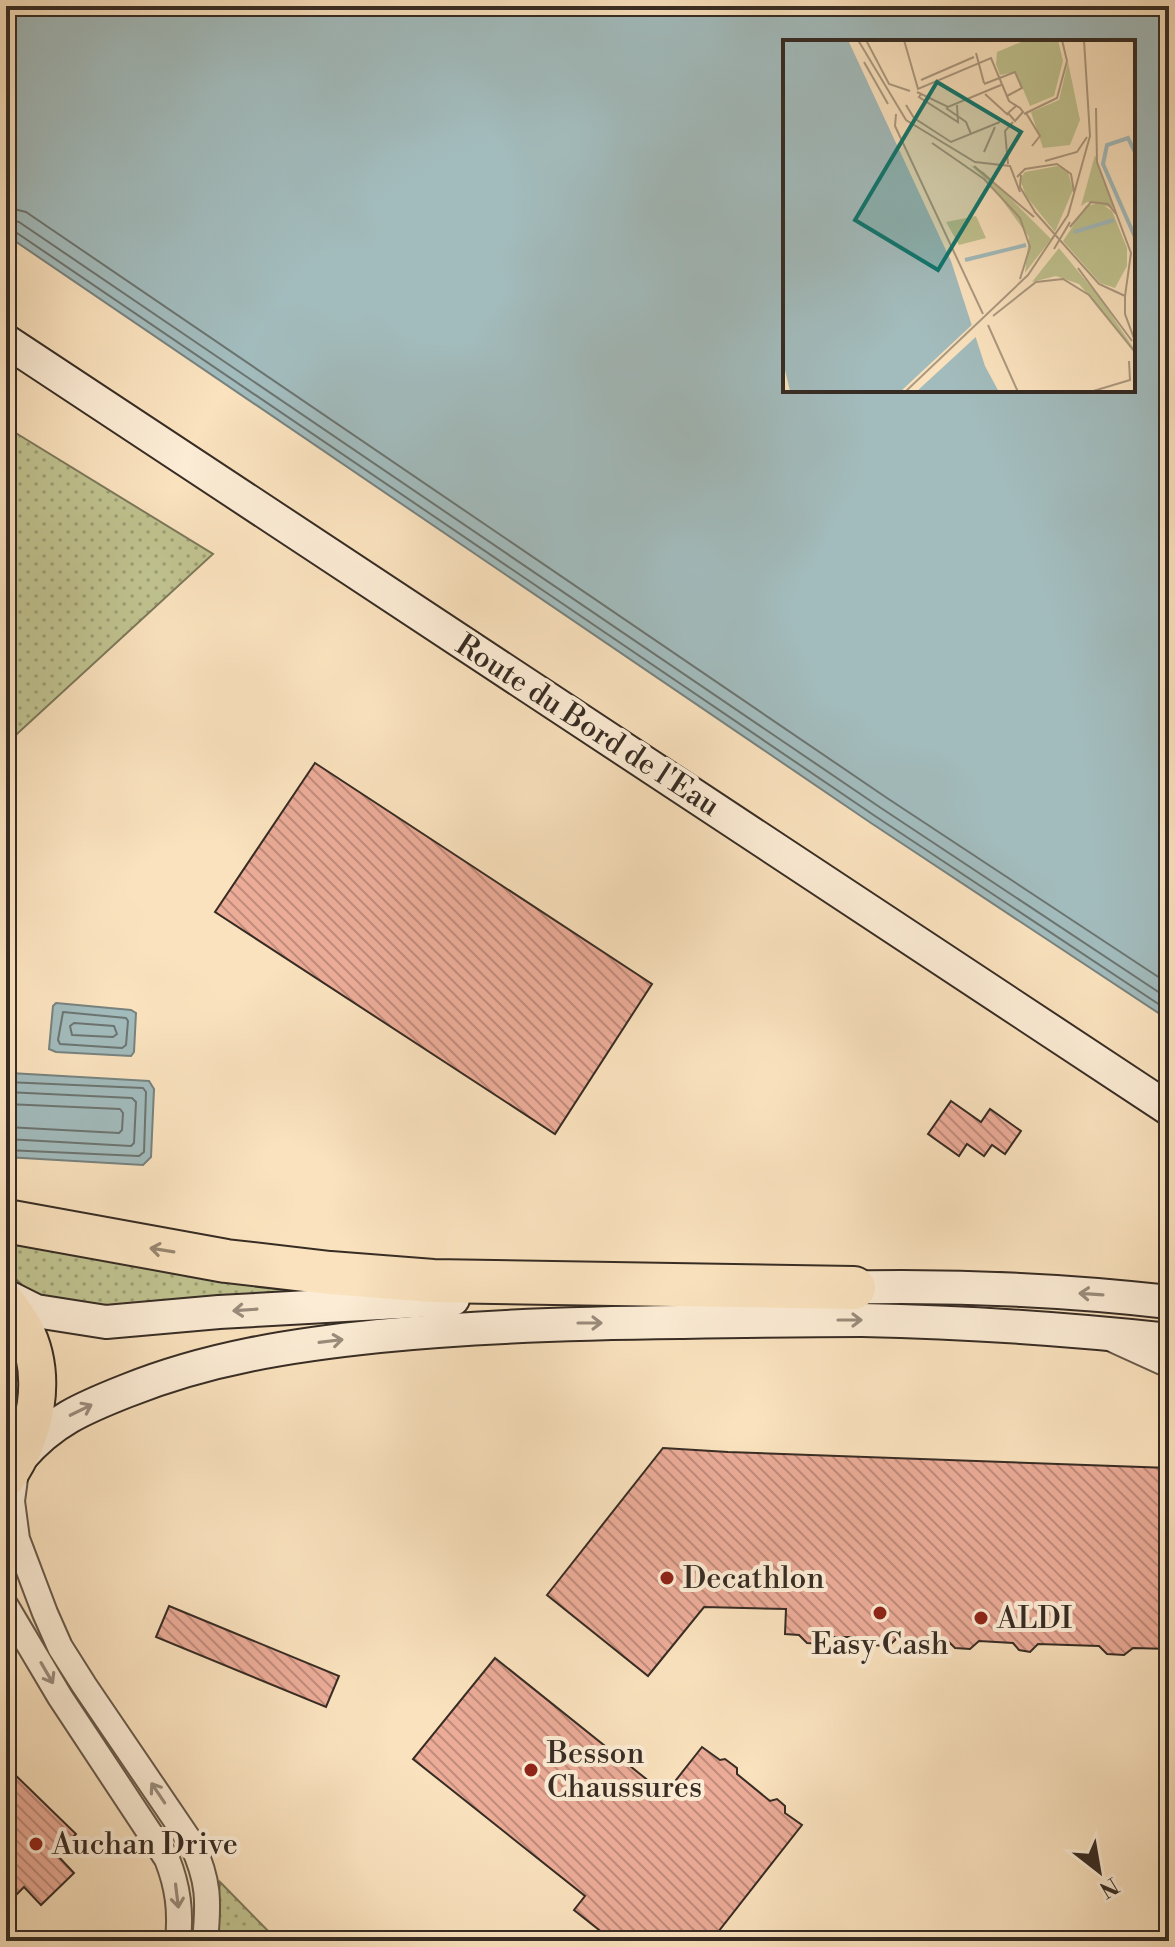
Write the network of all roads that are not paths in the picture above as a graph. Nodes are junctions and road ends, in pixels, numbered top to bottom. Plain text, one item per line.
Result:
1 (6, 341) edge
2 (1169, 1109) edge
3 (6, 1221) edge
4 (854, 1288) junction
5 (6, 1298) edge
6 (1169, 1302) edge
7 (1097, 1333) junction
8 (1169, 1340) edge
9 (1169, 1365) edge
10 (15, 1466) edge
11 (6, 1606) edge
12 (178, 1941) edge
13 (205, 1941) edge

1 - 2 main road, Route du Bord de l'Eau
4 -> 3 highway
4 -> 5 main road
6 -> 4 main road
5 - 10 main road
7 - 8 main road
7 - 9 street
10 -> 7 main road
13 -> 10 street
11 -> 12 street

